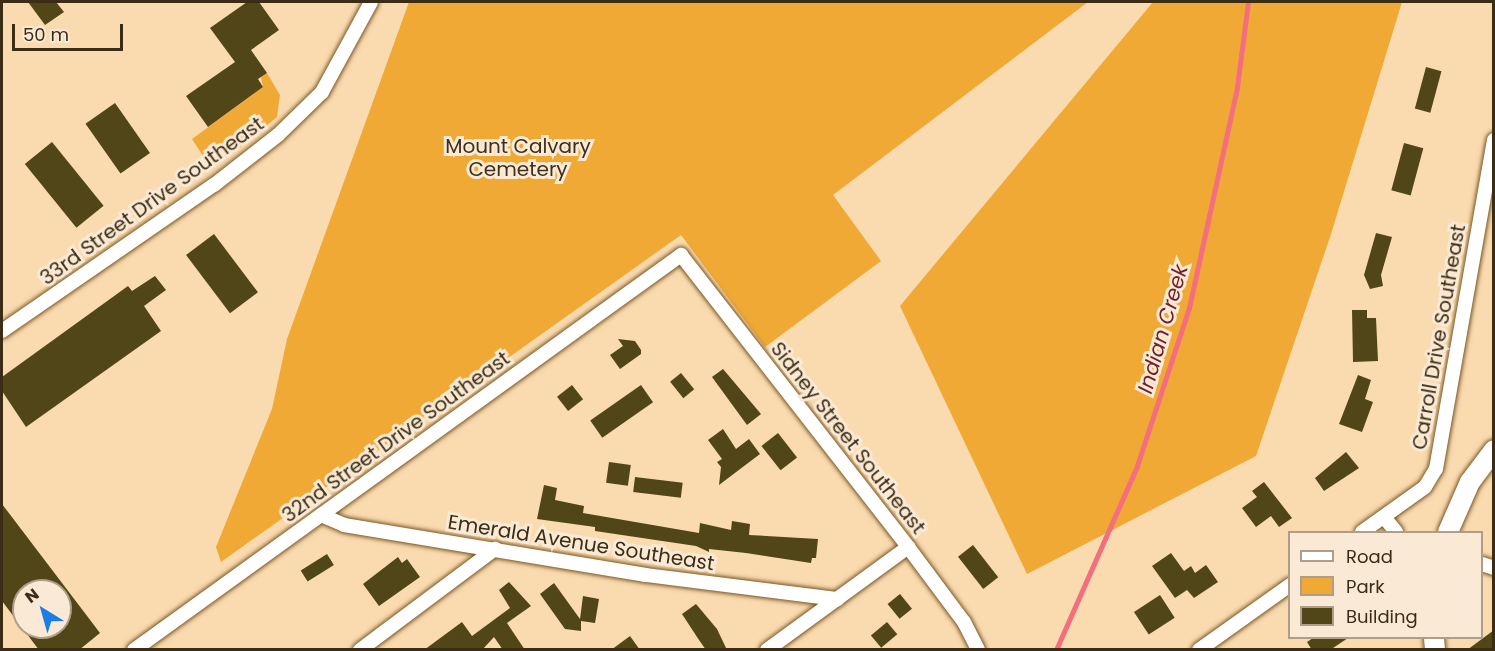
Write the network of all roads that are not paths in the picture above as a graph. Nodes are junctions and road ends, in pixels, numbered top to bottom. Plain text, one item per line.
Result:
1 (371, 2) edge
2 (1494, 141) edge
3 (681, 255) joint
4 (2, 331) edge
5 (1494, 450) edge
6 (321, 515) junction
7 (1384, 517) junction
8 (1363, 531) edge
9 (1395, 531) edge
10 (1448, 531) edge
11 (908, 547) junction
12 (495, 549) junction
13 (1288, 586) edge
14 (837, 599) junction
15 (135, 650) edge
16 (360, 650) edge
17 (767, 650) edge
18 (978, 650) edge
19 (1199, 650) edge

1 - 4 street, 33rd Street Drive Southeast
2 - 7 street, Carroll Drive Southeast
3 - 6 street, 32nd Street Drive Southeast
3 - 11 street, Sidney Street Southeast
5 - 10 main road
6 - 12 street, Emerald Avenue Southeast
6 - 15 street, 32nd Street Drive Southeast
7 - 8 street, Carroll Drive Southeast
7 - 9 street
11 - 14 street
11 - 18 street, Sidney Street Southeast
12 - 14 street, Emerald Avenue Southeast
12 - 16 street
13 - 19 street
14 - 17 street

